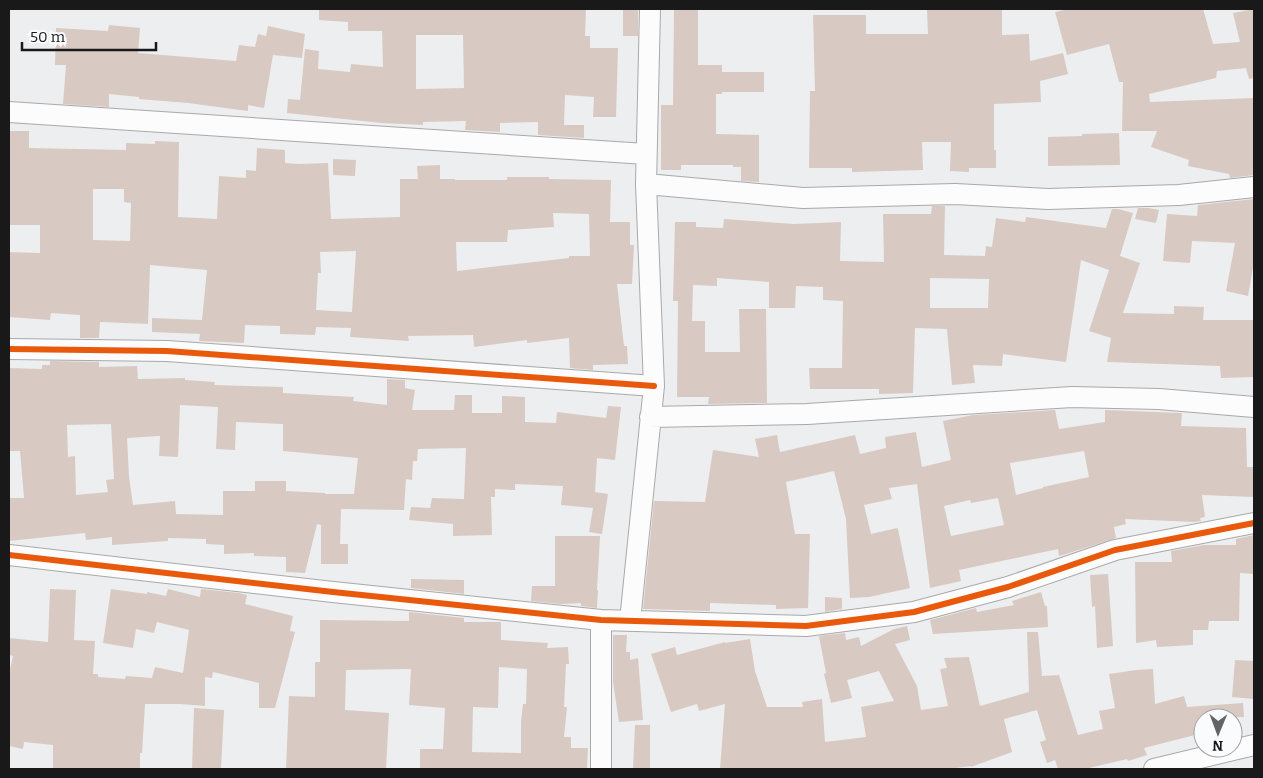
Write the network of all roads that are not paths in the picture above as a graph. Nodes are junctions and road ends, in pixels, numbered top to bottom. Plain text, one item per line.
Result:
1 (650, 9) edge
2 (9, 112) edge
3 (646, 154) junction
4 (646, 184) junction
5 (1254, 187) edge
6 (9, 348) edge
7 (654, 386) junction
8 (1254, 406) edge
9 (650, 417) junction
10 (1254, 524) edge
11 (9, 555) edge
12 (602, 620) junction
13 (630, 620) junction
14 (1254, 745) edge
15 (601, 769) edge
16 (1154, 769) edge

1 - 3 street
2 - 3 street
3 - 4 street
4 - 5 street
4 - 7 street
6 - 7 street
7 - 9 street
8 - 9 street
9 - 13 street
10 - 13 street
11 - 12 street
12 - 13 street
12 - 15 street
14 - 16 street

